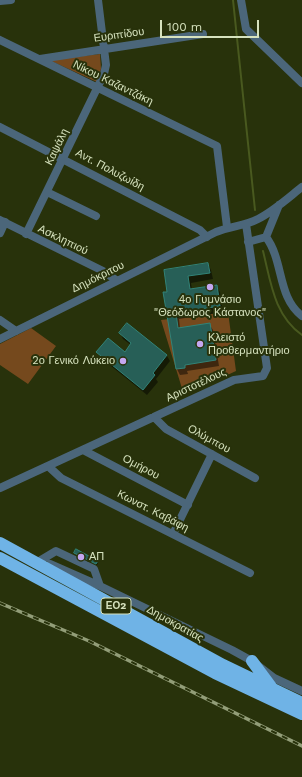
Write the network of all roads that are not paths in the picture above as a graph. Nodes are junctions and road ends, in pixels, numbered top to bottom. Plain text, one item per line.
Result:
1 (10, 0) edge
2 (98, 0) edge
3 (241, 0) edge
4 (0, 1) edge
5 (203, 34) dead end
6 (0, 40) edge
7 (104, 48) junction
8 (39, 59) junction
9 (302, 83) edge
10 (98, 87) junction
11 (0, 127) edge
12 (64, 159) junction
13 (302, 187) edge
14 (47, 192) junction
15 (279, 204) junction
16 (96, 216) dead end
17 (3, 221) edge
18 (242, 225) junction
19 (227, 227) junction
20 (0, 233) edge
21 (26, 234) junction
22 (207, 237) junction
23 (266, 237) junction
24 (248, 242) junction
25 (116, 280) junction
26 (302, 316) edge
27 (0, 320) edge
28 (16, 331) junction
29 (0, 339) edge
30 (154, 417) junction
31 (83, 450) junction
32 (212, 454) junction
33 (48, 466) junction
34 (255, 478) dead end
35 (0, 488) edge
36 (188, 505) junction
37 (173, 534) junction
38 (0, 543) edge
39 (13, 550) junction
40 (0, 558) edge
41 (41, 560) junction
42 (250, 573) dead end
43 (100, 586) junction
44 (252, 661) joint
45 (275, 690) junction
46 (302, 691) edge
47 (302, 704) edge
48 (302, 714) edge

1 - 4 street
2 - 7 street
3 - 9 street
5 - 7 street, Ευριπίδου
6 - 8 street, Νίκου Καζαντζάκη
7 - 8 street, Ευριπίδου
7 - 10 street, Καψάλη
8 - 10 street, Νίκου Καζαντζάκη
10 - 12 street, Καψάλη
10 - 19 street, Νίκου Καζαντζάκη
11 - 12 street, Αντ. Πολυζωίδη
12 - 14 street, Καψάλη
12 - 22 street, Αντ. Πολυζωίδη
13 - 15 street, Δημόκριτου
14 - 16 street
14 - 21 street, Καψάλη
15 - 18 street, Δημόκριτου
15 - 23 street
17 - 20 street
17 - 21 street, Ασκληπιού
18 - 19 street, Δημόκριτου
18 - 24 street, Αριστοτέλους
19 - 22 street, Δημόκριτου
21 - 25 street, Ασκληπιού
22 - 25 street, Δημόκριτου
23 - 24 street
23 - 26 street
24 - 30 street, Αριστοτέλους
25 - 28 street, Δημόκριτου
27 - 28 street
28 - 29 street, Δημόκριτου
30 - 31 street, Αριστοτέλους
30 - 32 street, Ολύμπου
31 - 33 street, Αριστοτέλους
31 - 36 street, Ομήρου
32 - 34 street, Ολύμπου
32 - 36 street
33 - 35 street, Αριστοτέλους
33 - 37 street, Κωνστ. Καβάφη
36 - 37 street
37 - 42 street, Κωνστ. Καβάφη
38 - 39 highway, Δημοκρατίας / ΕΟ2
39 - 41 highway
39 - 45 highway, Δημοκρατίας / ΕΟ2
40 - 45 highway, ΕΟ2
41 - 43 street
41 - 43 street
43 - 44 street
44 - 45 highway
45 - 46 street
45 - 47 highway, ΕΟ2
45 - 48 highway, ΕΟ2

